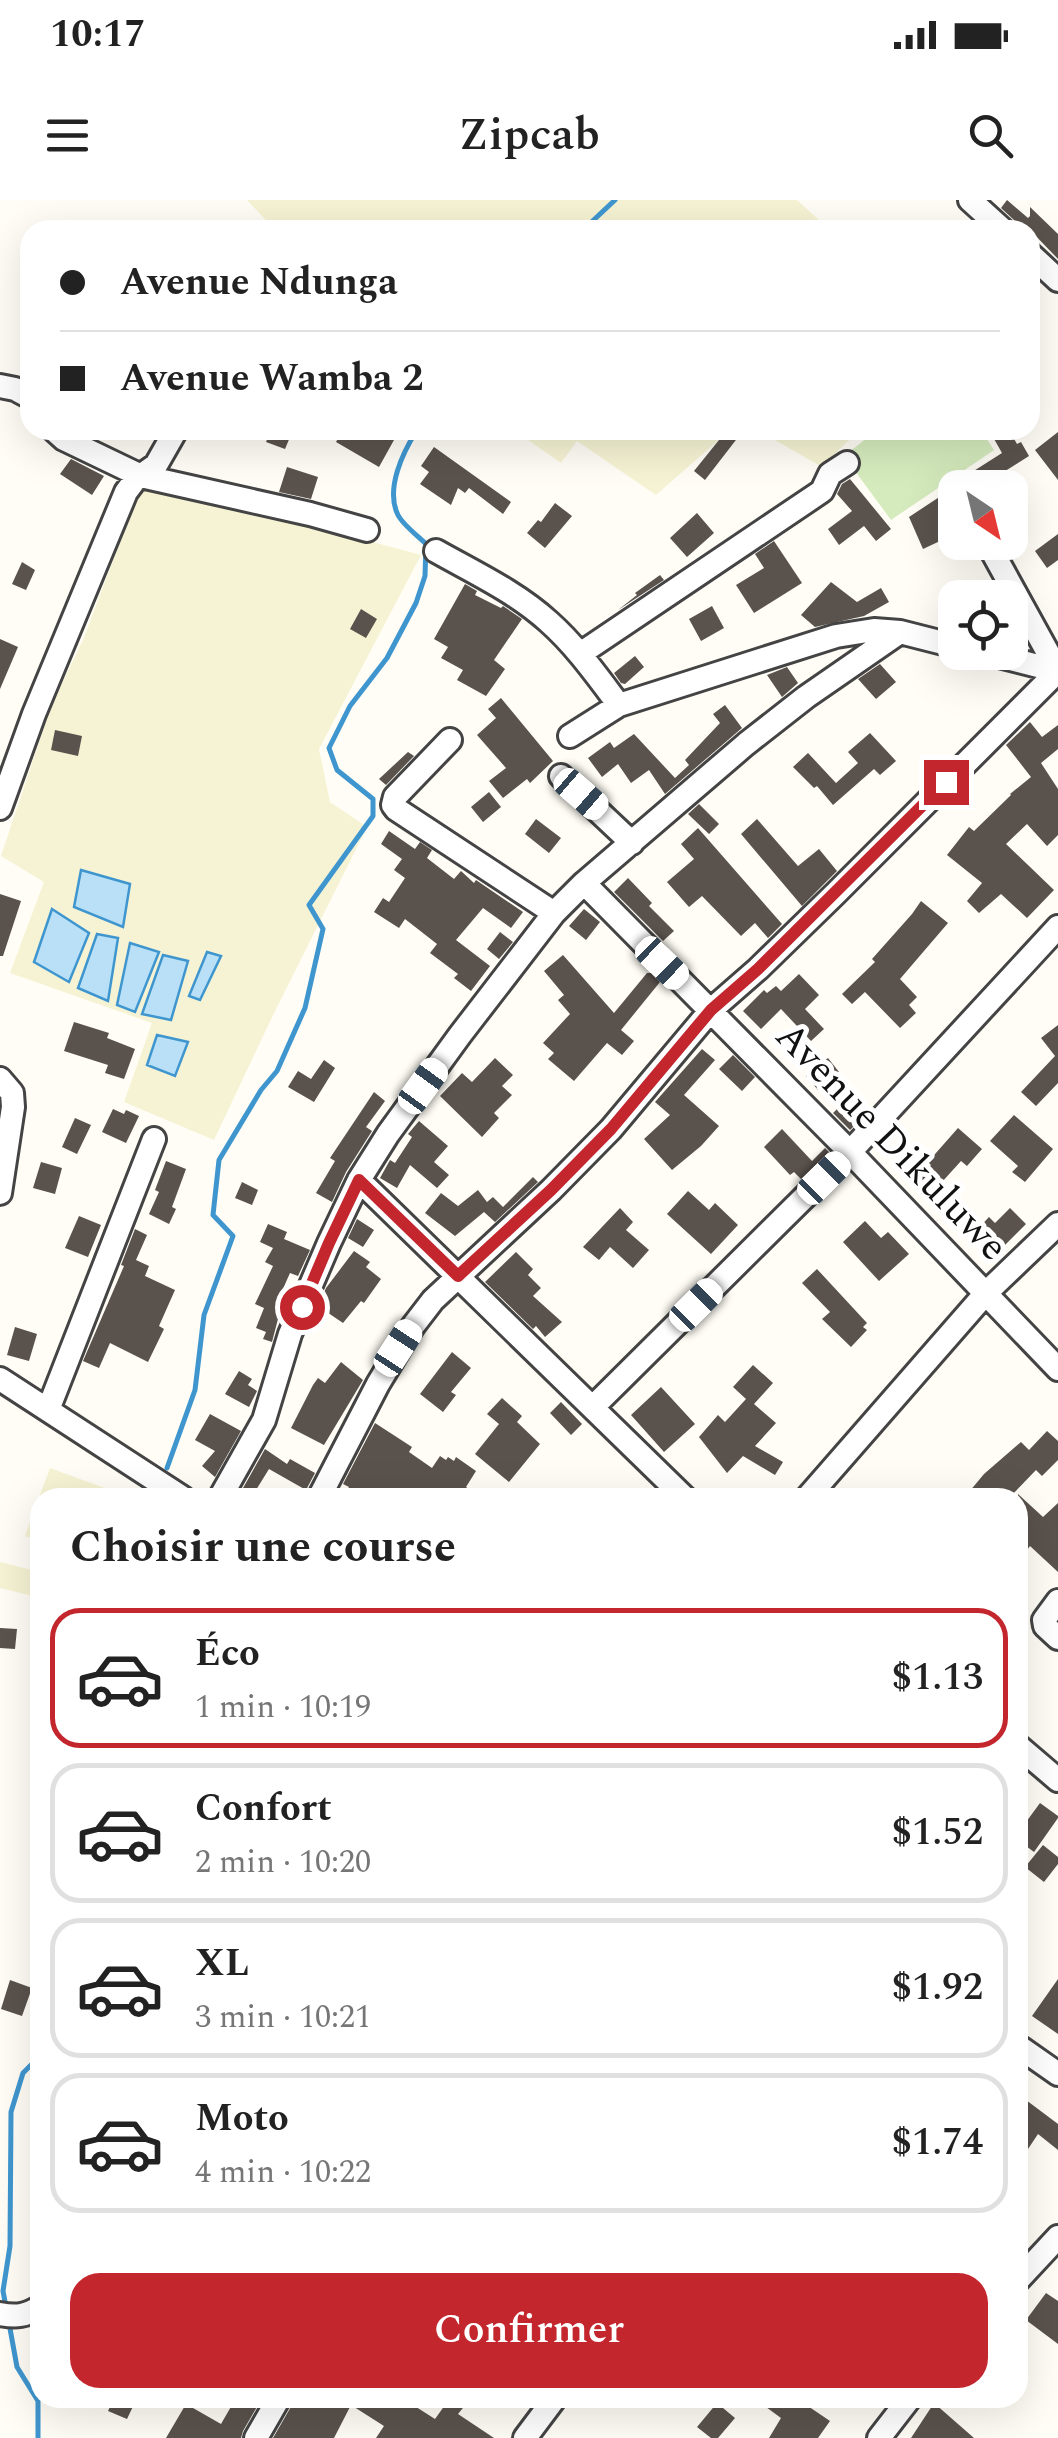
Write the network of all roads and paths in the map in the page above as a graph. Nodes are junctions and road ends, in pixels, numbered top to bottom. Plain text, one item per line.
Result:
1 (970, 200) edge
2 (993, 220) edge
3 (64, 440) edge
4 (170, 440) edge
5 (847, 463) dead end
6 (141, 476) junction
7 (366, 530) dead end
8 (436, 551) dead end
9 (997, 560) edge
10 (900, 632) junction
11 (938, 642) edge
12 (580, 654) junction
13 (1028, 663) edge
14 (1058, 671) edge
15 (619, 705) junction
16 (570, 736) dead end
17 (450, 740) dead end
18 (561, 776) dead end
19 (0, 808) edge
20 (632, 843) junction
21 (584, 883) junction
22 (554, 913) junction
23 (1058, 926) edge
24 (711, 1010) junction
25 (0, 1078) edge
26 (154, 1139) dead end
27 (850, 1152) junction
28 (359, 1180) junction
29 (0, 1193) edge
30 (1058, 1224) edge
31 (458, 1276) junction
32 (986, 1293) junction
33 (1058, 1369) edge
34 (0, 1379) edge
35 (593, 1407) junction
36 (48, 1410) junction
37 (168, 1488) edge
38 (226, 1488) edge
39 (324, 1488) edge
40 (675, 1488) edge
41 (816, 1488) edge
42 (1058, 1601) edge
43 (1058, 1638) edge
44 (1028, 1754) edge
45 (1058, 1780) edge
46 (1028, 2053) edge
47 (1058, 2074) edge
48 (1058, 2237) edge
49 (1028, 2269) edge
50 (30, 2313) edge
51 (0, 2314) edge
52 (273, 2408) edge
53 (548, 2408) edge
54 (902, 2408) edge
55 (256, 2438) edge
56 (525, 2438) edge
57 (879, 2438) edge

1 - 2 street
3 - 6 street
4 - 6 street
5 - 12 street
6 - 7 street
6 - 19 street
8 - 12 street
9 - 14 street
10 - 11 street
10 - 15 street
10 - 20 street
12 - 15 street
13 - 14 street
14 - 24 street
15 - 16 street
17 - 22 street
18 - 20 street
20 - 21 street
21 - 22 street
21 - 24 street, Avenue Dikuluwe
22 - 28 street
23 - 27 street
24 - 27 street, Avenue Dikuluwe
24 - 31 street
25 - 29 street
26 - 36 street
27 - 32 street, Avenue Dikuluwe
27 - 35 street
28 - 31 street
28 - 38 street
30 - 32 street
31 - 35 street
31 - 39 street
32 - 33 street, Avenue Dikuluwe
32 - 41 street
34 - 36 street
35 - 40 street
36 - 37 street
42 - 43 street
44 - 45 street
46 - 47 street
48 - 49 street
50 - 51 street
52 - 55 street
53 - 56 street
54 - 57 street

